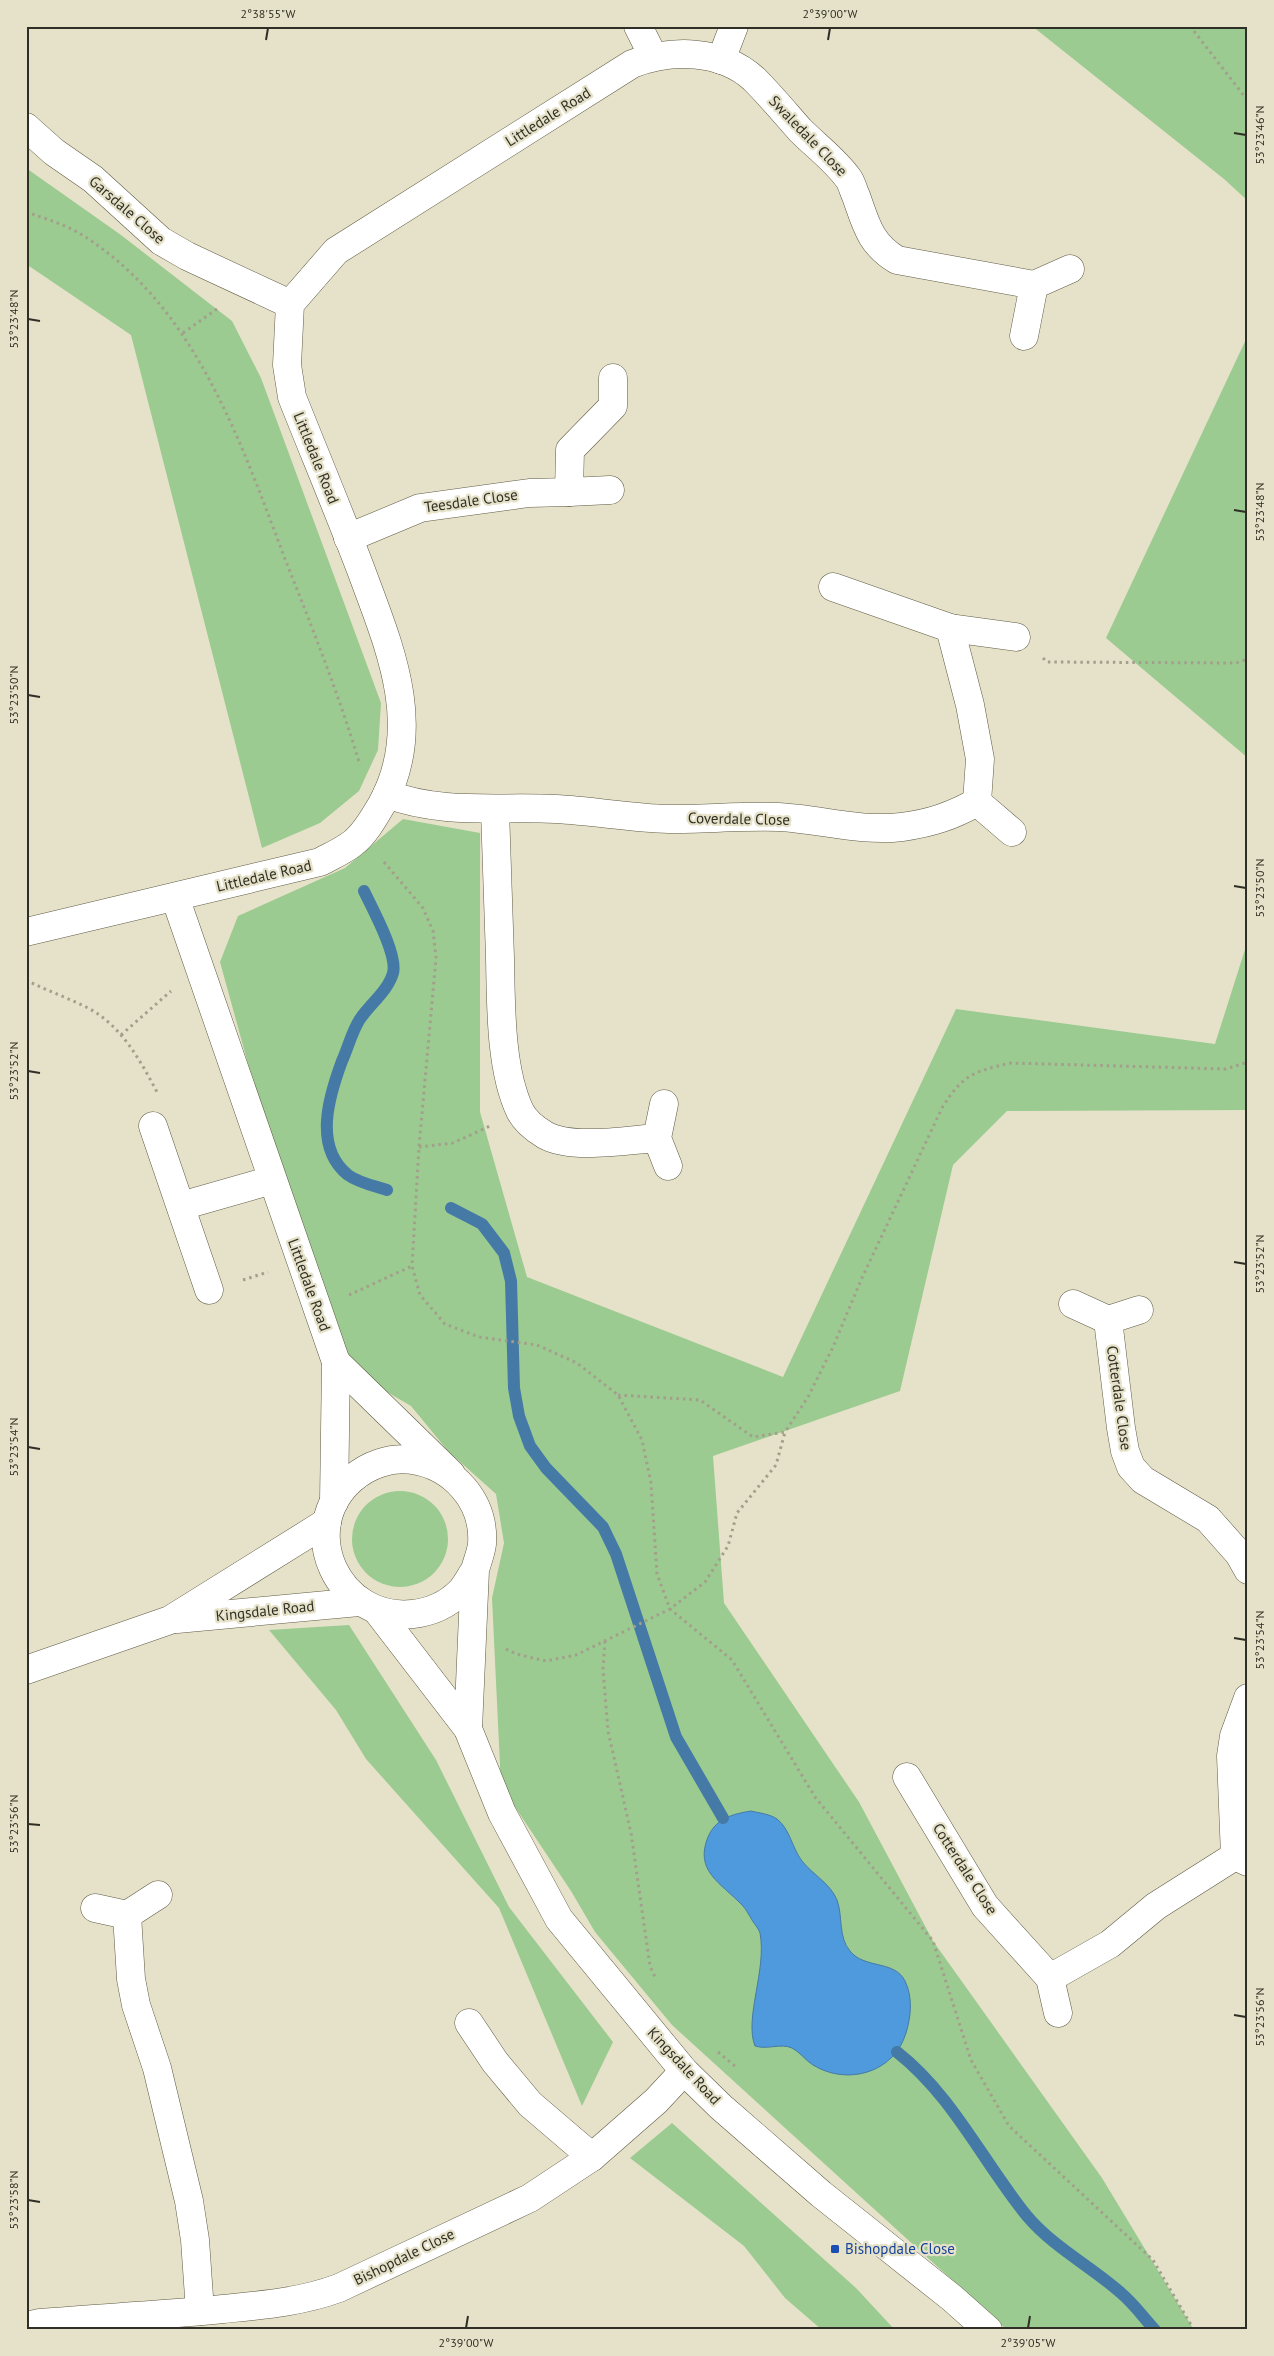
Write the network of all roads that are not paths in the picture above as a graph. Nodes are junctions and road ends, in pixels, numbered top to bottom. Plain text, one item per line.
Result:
1 (638, 26) edge
2 (734, 26) edge
3 (653, 56) junction
4 (721, 60) junction
5 (26, 127) edge
6 (1070, 269) dead end
7 (1034, 285) junction
8 (290, 304) junction
9 (1024, 336) dead end
10 (613, 378) dead end
11 (610, 490) dead end
12 (569, 492) junction
13 (348, 538) junction
14 (833, 587) dead end
15 (950, 628) junction
16 (1016, 636) road end
17 (387, 794) junction
18 (977, 802) junction
19 (495, 810) junction
20 (1012, 832) dead end
21 (175, 897) junction
22 (26, 932) edge
23 (664, 1104) dead end
24 (153, 1126) road end
25 (657, 1138) junction
26 (668, 1166) dead end
27 (272, 1180) junction
28 (181, 1206) junction
29 (209, 1290) road end
30 (1073, 1304) dead end
31 (1139, 1310) dead end
32 (1108, 1320) junction
33 (336, 1362) junction
34 (452, 1475) junction
35 (330, 1512) junction
36 (475, 1570) junction
37 (1248, 1570) edge
38 (369, 1607) junction
39 (170, 1620) junction
40 (26, 1670) edge
41 (1248, 1698) edge
42 (468, 1730) junction
43 (906, 1777) dead end
44 (1241, 1859) edge
45 (158, 1895) dead end
46 (95, 1908) dead end
47 (127, 1914) junction
48 (1050, 1978) junction
49 (1058, 2013) dead end
50 (469, 2023) dead end
51 (684, 2071) junction
52 (592, 2158) junction
53 (200, 2312) junction
54 (26, 2326) edge
55 (988, 2330) edge

1 - 3 street
2 - 4 street
3 - 4 street, Swaledale Close
3 - 8 street, Littledale Road
4 - 7 street, Swaledale Close
5 - 8 street, Garsdale Close
6 - 7 street
7 - 9 street
8 - 13 street, Littledale Road
10 - 12 street
11 - 12 street, Teesdale Close
12 - 13 street, Teesdale Close
13 - 17 street, Littledale Road
14 - 15 street
15 - 16 street
15 - 18 street
17 - 19 street, Coverdale Close
17 - 21 street, Littledale Road
18 - 19 street, Coverdale Close
18 - 20 street
19 - 25 street
21 - 22 street, Littledale Road
21 - 27 street, Littledale Road
23 - 25 street
24 - 28 street
25 - 26 street
27 - 28 street
27 - 33 street, Littledale Road
28 - 29 street
30 - 32 street
31 - 32 street
32 - 37 street, Cotterdale Close
33 - 34 street, Littledale Road
33 - 35 street, Littledale Road
34 - 35 street
34 - 36 street
35 - 38 street
35 - 39 street, Kingsdale Road
36 - 38 street
36 - 42 street, Kingsdale Road
38 - 39 street, Kingsdale Road
38 - 42 street, Kingsdale Road
39 - 40 street, Kingsdale Road
41 - 44 street
42 - 51 street, Kingsdale Road
43 - 48 street, Cotterdale Close
44 - 48 street
45 - 47 street
46 - 47 street
47 - 53 street
48 - 49 street, Cotterdale Close
50 - 52 street
51 - 52 street, Bishopdale Close
51 - 55 street, Kingsdale Road
52 - 53 street, Bishopdale Close
53 - 54 street, Bishopdale Close

